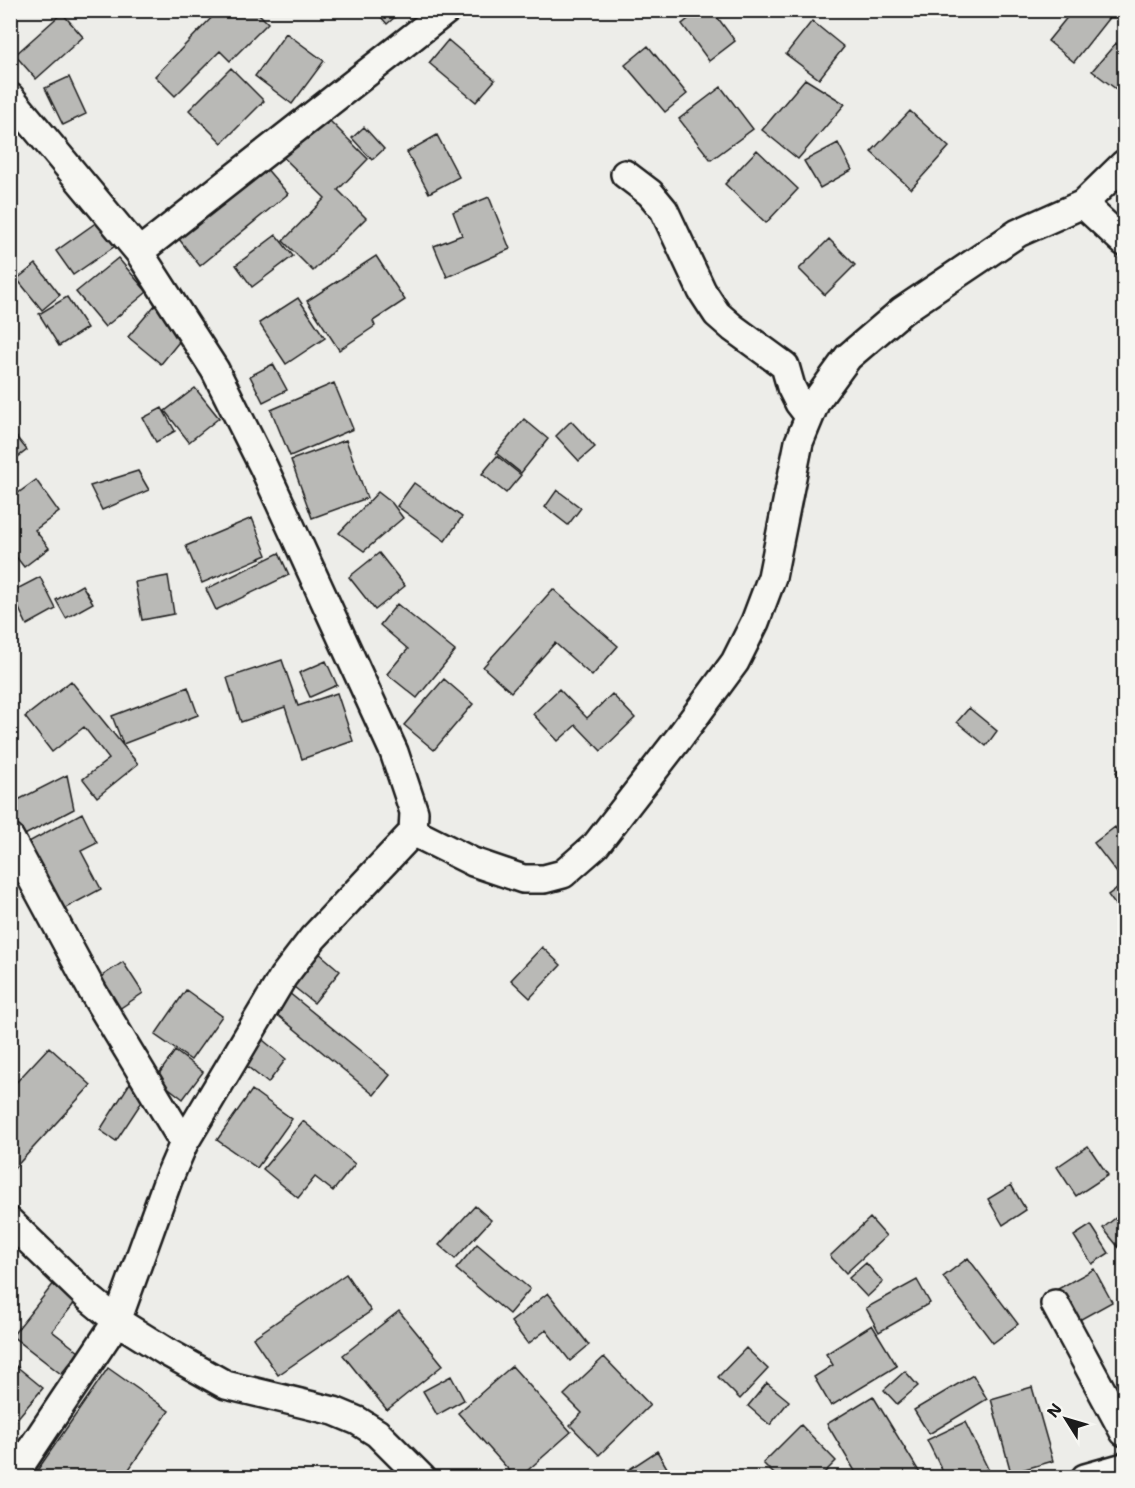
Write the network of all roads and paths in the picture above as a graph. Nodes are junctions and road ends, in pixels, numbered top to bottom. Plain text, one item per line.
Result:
1 (447, 10) edge
2 (10, 97) edge
3 (1125, 165) edge
4 (625, 174) dead end
5 (1083, 204) junction
6 (1125, 243) edge
7 (139, 252) junction
8 (809, 416) junction
9 (413, 832) junction
10 (10, 838) edge
11 (184, 1143) junction
12 (10, 1222) edge
13 (1055, 1304) dead end
14 (117, 1321) junction
15 (1125, 1432) edge
16 (1125, 1467) edge
17 (12, 1478) edge
18 (422, 1478) edge
19 (1085, 1478) edge

1 - 7 street
2 - 7 street
3 - 5 street
4 - 8 street
5 - 6 street
5 - 8 street
7 - 9 street
8 - 9 street
9 - 11 street
10 - 11 street
11 - 14 street
12 - 14 street
13 - 15 street
14 - 17 street
14 - 18 street
16 - 19 street

